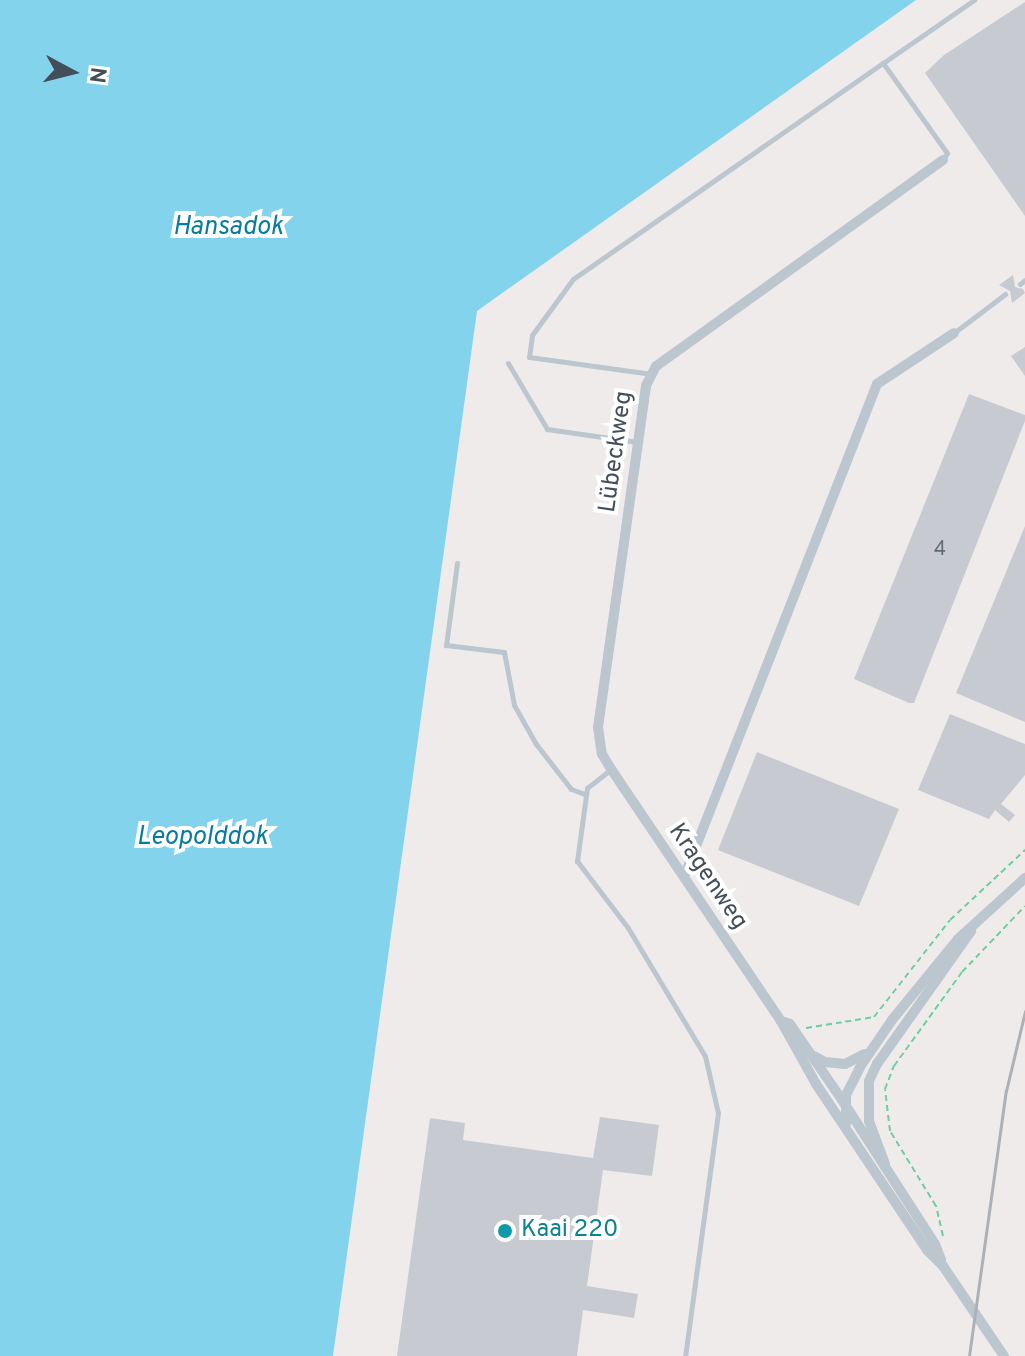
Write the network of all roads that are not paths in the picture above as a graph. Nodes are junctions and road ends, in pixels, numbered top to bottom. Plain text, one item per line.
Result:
1 (974, 0) edge
2 (883, 63) junction
3 (943, 160) joint
4 (1005, 294) dead end
5 (954, 333) joint
6 (508, 363) dead end
7 (652, 374) junction
8 (638, 442) junction
9 (457, 563) dead end
10 (602, 754) joint
11 (611, 769) junction
12 (585, 794) junction
13 (684, 877) junction
14 (1025, 878) edge
15 (975, 923) junction
16 (781, 1021) junction
17 (873, 1047) junction
18 (807, 1049) junction
19 (805, 1061) junction
20 (877, 1064) junction
21 (830, 1082) junction
22 (853, 1082) junction
23 (844, 1103) junction
24 (849, 1134) junction
25 (888, 1174) junction
26 (943, 1266) junction
27 (685, 1356) edge
28 (1004, 1356) edge

1 - 2 lane
2 - 3 lane
2 - 7 lane
3 - 7 street, Lübeckweg
4 - 5 lane
5 - 13 street
6 - 8 lane
7 - 8 street, Lübeckweg
8 - 10 street, Lübeckweg
9 - 12 lane
10 - 11 street, Kragenweg
11 - 12 lane
11 - 13 street, Kragenweg
12 - 27 lane
13 - 16 street, Kragenweg
14 - 15 street
15 - 17 street
15 - 20 street
16 - 18 street, Kragenweg
16 - 19 street, Kragenweg
17 - 18 street
17 - 22 street
18 - 21 street, Kragenweg
19 - 21 street
19 - 24 street, Kragenweg
20 - 22 street
20 - 25 street
21 - 22 street
21 - 23 street, Kragenweg
22 - 23 street
23 - 24 street, Kragenweg
23 - 25 street, Kragenweg
24 - 26 street, Kragenweg
25 - 26 street, Kragenweg
26 - 28 street, Kragenweg

